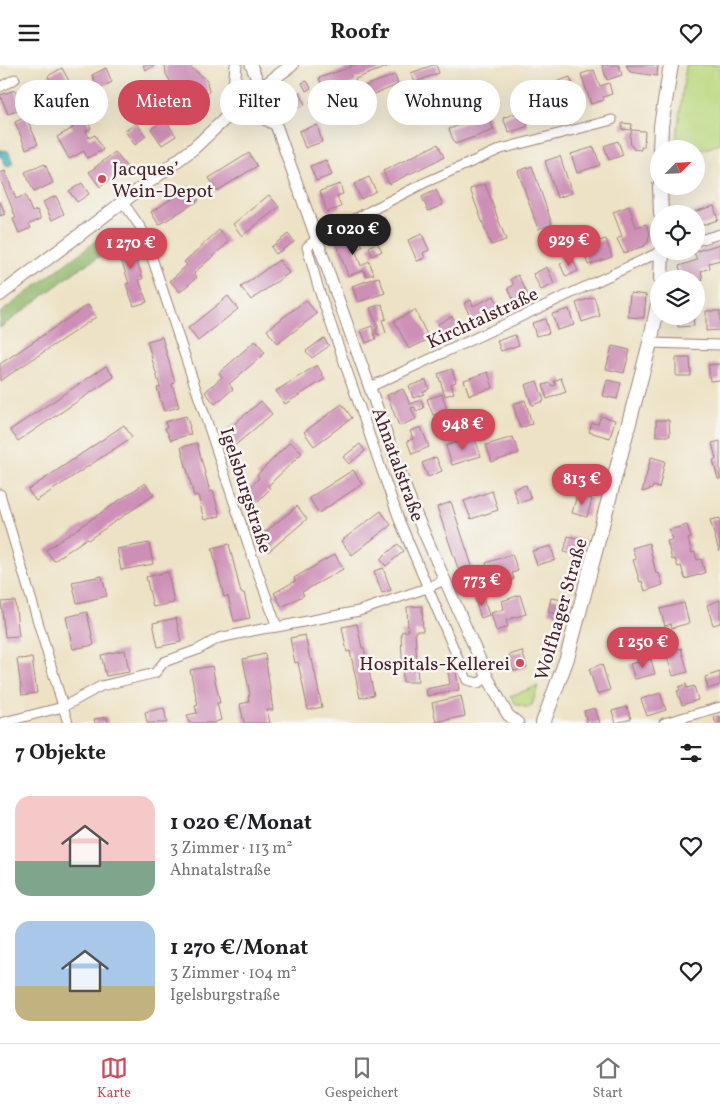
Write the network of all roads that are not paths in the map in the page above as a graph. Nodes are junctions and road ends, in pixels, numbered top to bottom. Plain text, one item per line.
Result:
1 (236, 65) edge
2 (251, 65) edge
3 (292, 65) edge
4 (671, 65) edge
5 (15, 79) dead end
6 (236, 80) edge
7 (258, 80) edge
8 (271, 80) edge
9 (0, 87) edge
10 (612, 120) dead end
11 (220, 124) edge
12 (276, 125) edge
13 (660, 140) edge
14 (123, 202) junction
15 (720, 233) edge
16 (318, 238) junction
17 (705, 238) edge
18 (650, 257) edge
19 (0, 295) edge
20 (654, 325) edge
21 (650, 343) junction
22 (720, 345) edge
23 (370, 387) junction
24 (0, 494) edge
25 (444, 580) junction
26 (427, 587) junction
27 (277, 627) junction
28 (488, 678) junction
29 (63, 707) junction
30 (720, 707) edge
31 (0, 723) edge
32 (68, 723) edge
33 (518, 723) edge
34 (543, 723) edge
35 (664, 723) edge

1 - 6 street
2 - 7 street, Ahnatalstraße
3 - 8 main road
4 - 13 main road
5 - 9 street
10 - 16 street
11 - 14 main road
12 - 16 street, Ahnatalstraße
14 - 19 main road
14 - 27 street, Igelsburgstraße
15 - 17 street
16 - 23 street, Ahnatalstraße
16 - 26 street, Ahnatalstraße
18 - 23 street, Kirchtalstraße
20 - 21 main road, Wolfhager Straße
21 - 22 street
21 - 34 main road, Wolfhager Straße
23 - 25 street, Ahnatalstraße
24 - 29 street
25 - 26 street
25 - 28 street, Ahnatalstraße
26 - 27 street
26 - 28 street, Ahnatalstraße
27 - 29 street
28 - 33 street, Ahnatalstraße
29 - 31 street
29 - 32 street
30 - 35 street

